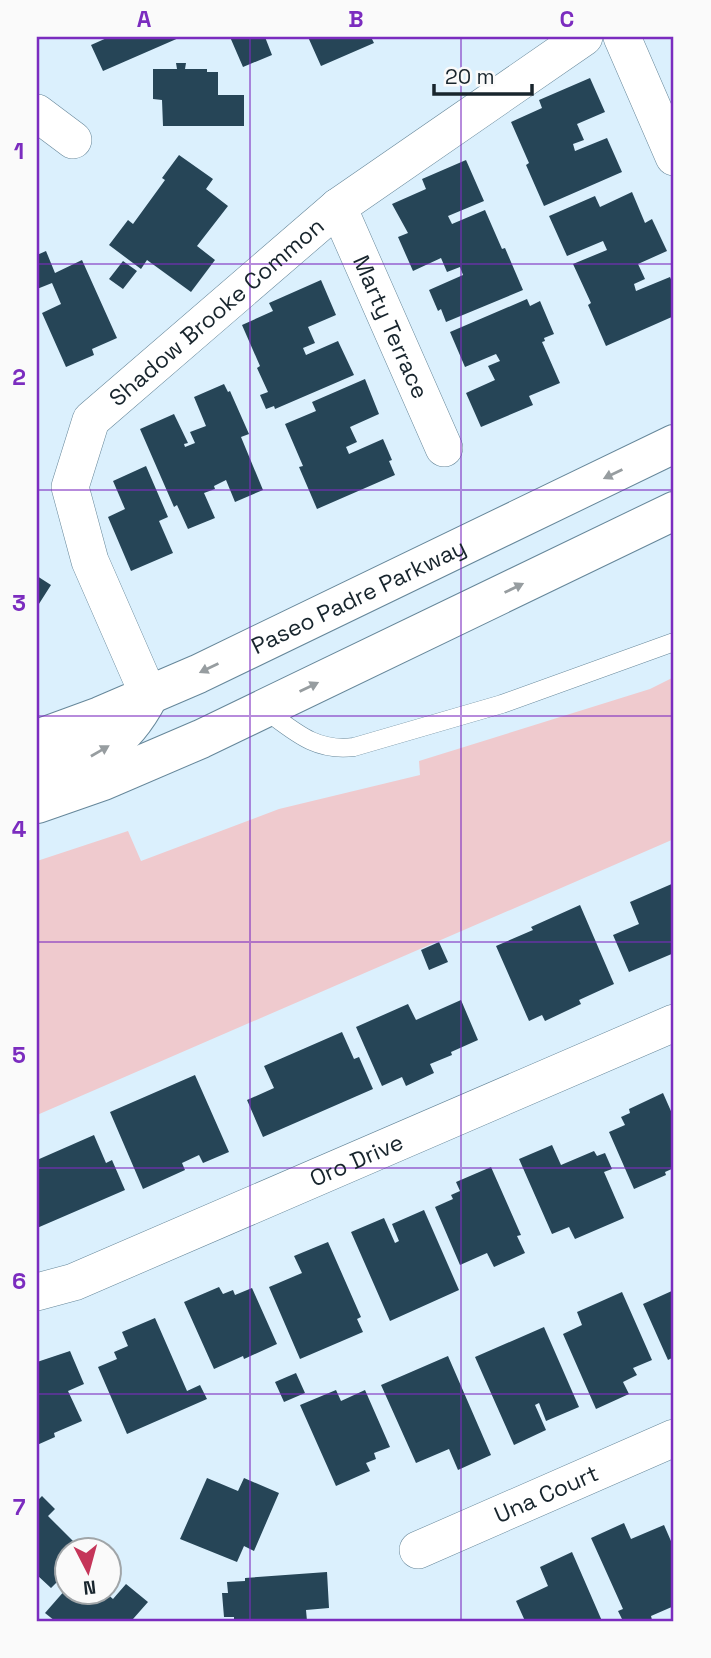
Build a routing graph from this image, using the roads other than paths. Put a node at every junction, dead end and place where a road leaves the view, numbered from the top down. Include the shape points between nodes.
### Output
1 (584, 37) edge
2 (622, 37) edge
3 (37, 113) edge
4 (73, 140) dead end
5 (674, 157) edge
6 (338, 207) junction
7 (674, 444) edge
8 (444, 448) dead end
9 (674, 511) edge
10 (674, 642) edge
11 (149, 695) junction
12 (264, 709) junction
13 (37, 739) edge
14 (37, 775) edge
15 (37, 804) edge
16 (674, 1023) edge
17 (37, 1292) edge
18 (674, 1438) edge
19 (418, 1550) dead end

1 - 6 street, Shadow Brooke Common
2 - 5 street
3 - 4 street
6 - 8 street, Marty Terrace
6 - 11 street, Shadow Brooke Common via 91,420 70,487 90,561
7 -> 11 main road, Paseo Padre Parkway
12 -> 9 main road
10 - 12 lane via 502,704 354,747 323,747
11 - 13 main road, Paseo Padre Parkway
14 -> 11 main road via 87,758 116,741
12 - 15 main road via 158,758
16 - 17 street, Oro Drive via 74,1282
18 - 19 street, Una Court

